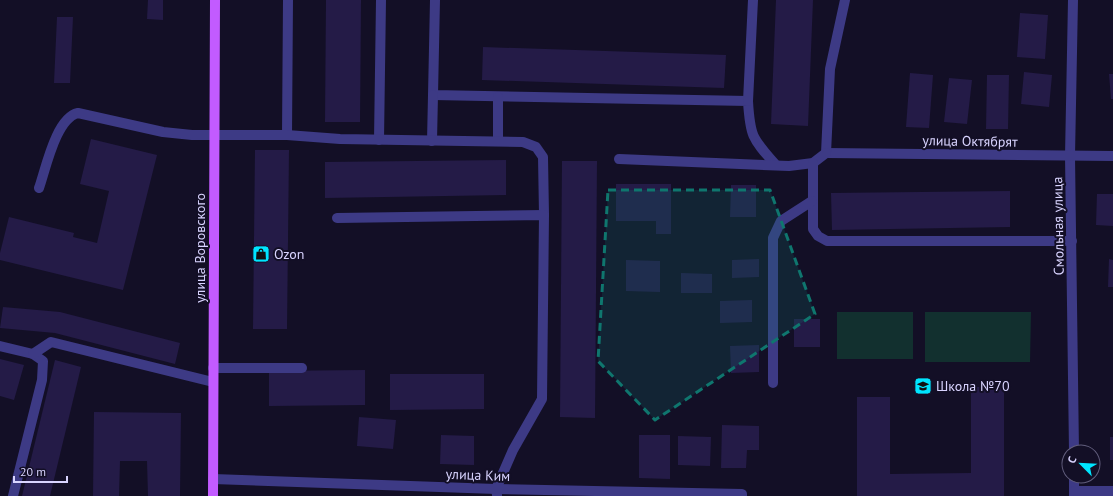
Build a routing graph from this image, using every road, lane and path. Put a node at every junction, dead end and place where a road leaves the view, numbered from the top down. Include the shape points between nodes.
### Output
1 (215, 0) edge
2 (288, 0) edge
3 (381, 0) edge
4 (435, 0) edge
5 (753, 0) edge
6 (845, 0) edge
7 (1073, 0) edge
8 (433, 95) junction
9 (498, 97) junction
10 (748, 101) junction
11 (287, 135) junction
12 (214, 136) junction
13 (379, 140) junction
14 (432, 141) junction
15 (498, 141) junction
16 (826, 153) junction
17 (1070, 156) junction
18 (1113, 156) edge
19 (619, 159) dead end
20 (812, 163) junction
21 (775, 164) junction
22 (39, 188) dead end
23 (812, 201) junction
24 (544, 215) junction
25 (337, 218) dead end
26 (1072, 240) junction
27 (0, 346) edge
28 (33, 354) junction
29 (213, 368) junction
30 (302, 368) dead end
31 (213, 382) junction
32 (772, 383) dead end
33 (1074, 444) edge
34 (213, 479) junction
35 (1113, 490) edge
36 (436, 492) edge
37 (496, 493) edge
38 (1074, 493) edge
39 (742, 495) edge
40 (13, 496) edge
41 (213, 496) edge

1 - 12 main road, улица Воровского
2 - 11 street
3 - 13 street
4 - 8 street
5 - 10 street
6 - 16 street via 830,69
7 - 17 street, Смольная улица
8 - 9 street
8 - 14 street
9 - 10 street
9 - 15 street
10 - 21 street via 749,128 756,142
11 - 12 street
11 - 13 street
12 - 22 street via 163,132 78,113 72,115 60,129
12 - 29 main road, улица Воровского
13 - 14 street
14 - 15 street
15 - 24 street via 523,142 536,147 543,157
16 - 17 street, улица Октябрят
16 - 20 street
17 - 18 street, улица Октябрят
17 - 26 street, Смольная улица
19 - 21 street
20 - 21 street via 789,166
20 - 23 street
23 - 26 street via 813,229 818,236 827,241
23 - 32 street via 781,221 773,238
24 - 25 street
24 - 37 street via 542,399 513,450
26 - 33 street, Смольная улица
27 - 28 street
28 - 31 street via 51,342
28 - 40 street via 43,361 42,380
29 - 30 street
29 - 31 main road, улица Воровского
31 - 34 main road, улица Воровского
34 - 36 street, улица Ким
34 - 41 main road, улица Воровского
35 - 38 street
36 - 37 street, улица Ким
37 - 39 street, улица Ким

